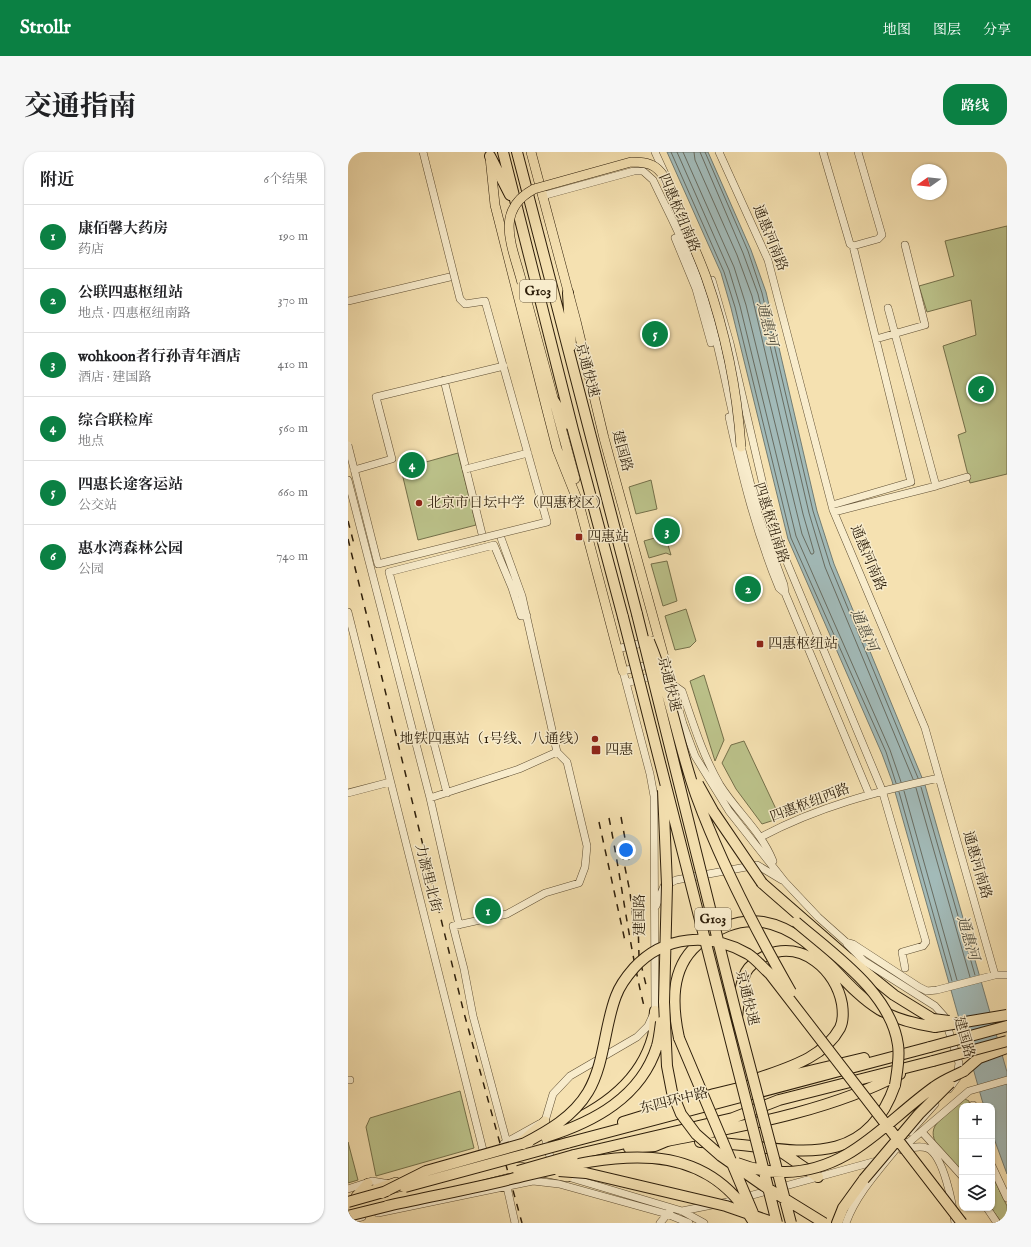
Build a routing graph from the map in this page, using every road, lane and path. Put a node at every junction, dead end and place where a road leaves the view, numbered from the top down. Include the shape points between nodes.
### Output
1 (423, 152) edge
2 (504, 152) edge
3 (517, 152) edge
4 (531, 152) edge
5 (655, 152) edge
6 (719, 152) edge
7 (823, 152) edge
8 (858, 152) edge
9 (489, 154) edge
10 (647, 174) junction
11 (542, 196) junction
12 (518, 210) junction
13 (905, 245) dead end
14 (853, 246) junction
15 (454, 276) junction
16 (568, 294) junction
17 (348, 301) edge
18 (888, 308) dead end
19 (895, 334) junction
20 (876, 339) junction
21 (504, 366) junction
22 (574, 374) junction
23 (444, 380) junction
24 (554, 401) junction
25 (572, 430) junction
26 (348, 445) edge
27 (741, 447) junction
28 (528, 453) junction
29 (466, 469) junction
30 (354, 470) junction
31 (967, 477) dead end
32 (348, 480) edge
33 (936, 486) junction
34 (579, 504) junction
35 (833, 508) junction
36 (483, 538) junction
37 (501, 538) dead end
38 (785, 593) junction
39 (348, 612) edge
40 (637, 614) junction
41 (527, 616) junction
42 (659, 639) junction
43 (617, 649) junction
44 (665, 660) junction
45 (623, 672) junction
46 (668, 672) junction
47 (626, 683) junction
48 (672, 684) junction
49 (557, 752) junction
50 (683, 754) junction
51 (662, 770) junction
52 (939, 778) junction
53 (390, 782) junction
54 (882, 790) junction
55 (348, 793) edge
56 (448, 793) junction
57 (869, 794) junction
58 (430, 798) junction
59 (761, 837) junction
60 (775, 867) junction
61 (785, 882) junction
62 (762, 883) junction
63 (654, 919) junction
64 (459, 925) junction
65 (840, 942) junction
66 (818, 958) junction
67 (829, 968) junction
68 (905, 968) dead end
69 (992, 975) junction
70 (1007, 975) edge
71 (664, 1002) junction
72 (655, 1011) junction
73 (1007, 1015) edge
74 (737, 1017) junction
75 (805, 1018) junction
76 (934, 1023) junction
77 (1007, 1026) edge
78 (1007, 1041) edge
79 (925, 1048) junction
80 (1007, 1048) edge
81 (914, 1067) junction
82 (964, 1071) junction
83 (1007, 1080) edge
84 (714, 1094) junction
85 (545, 1121) junction
86 (551, 1130) junction
87 (922, 1132) junction
88 (667, 1142) junction
89 (567, 1143) junction
90 (515, 1145) junction
91 (483, 1150) junction
92 (592, 1151) junction
93 (780, 1151) junction
94 (721, 1156) junction
95 (890, 1157) junction
96 (459, 1165) junction
97 (520, 1167) junction
98 (447, 1168) junction
99 (544, 1172) junction
100 (995, 1172) edge
101 (961, 1175) edge
102 (818, 1177) junction
103 (568, 1178) junction
104 (463, 1181) junction
105 (368, 1183) junction
106 (390, 1184) junction
107 (507, 1187) junction
108 (348, 1189) edge
109 (382, 1193) junction
110 (1007, 1198) edge
111 (351, 1199) edge
112 (387, 1206) junction
113 (673, 1208) junction
114 (348, 1210) edge
115 (682, 1211) junction
116 (989, 1211) edge
117 (667, 1214) junction
118 (348, 1216) edge
119 (348, 1221) edge
120 (515, 1223) edge
121 (660, 1223) edge
122 (689, 1223) edge
123 (704, 1223) edge
124 (755, 1223) edge
125 (776, 1223) edge
126 (791, 1223) edge
127 (824, 1223) edge
128 (836, 1223) edge
129 (846, 1223) edge
130 (955, 1223) edge
131 (962, 1223) edge
132 (997, 1223) edge

1 - 15 street, bridge
2 - 12 highway, 京通快速 / G103
3 - 22 highway, 京通快速 / G103
4 - 11 main road, 建国路
5 - 54 street via 704,259 718,296 767,502 781,548
6 - 35 street, 通惠河南路 via 768,260
7 - 14 street via 850,244
8 - 14 street via 882,235 878,239
9 - 12 highway
9 - 34 main road via 495,205 548,414
10 - 11 street via 640,170 634,171
10 - 27 street, 四惠枢纽南路 via 653,180 700,284
10 - 38 street, 四惠枢纽南路 via 696,289 749,504 770,566 779,588
11 - 16 main road, 建国路
12 - 25 highway, 京通快速 / G103
13 - 19 street via 925,326
14 - 20 street
15 - 17 street
15 - 21 street, bridge via 460,299 465,304 485,301
16 - 22 highway
16 - 42 main road, 建国路
18 - 19 street
19 - 20 street
19 - 33 street
20 - 35 street via 911,482
21 - 23 street, bridge
21 - 28 street, bridge
22 - 40 highway, 京通快速 / G103
23 - 29 street
23 - 30 street, bridge via 376,397 392,459
24 - 25 highway
24 - 27 main road, bridge via 522,283 509,230 509,218 522,195 534,189 631,162 643,162 662,174 714,303 735,391
24 - 34 main road via 578,490
25 - 51 highway, 京通快速 / G103, bridge
26 - 30 street, bridge
27 - 38 street, 四惠枢纽南路 via 759,517
28 - 29 street, bridge
28 - 36 street, bridge via 547,522
29 - 36 street
30 - 36 street, bridge via 378,564
31 - 33 street
32 - 58 street
33 - 35 street
34 - 43 main road
35 - 52 street, 通惠河南路 via 924,728
37 - 41 street
38 - 57 street, 四惠枢纽南路
39 - 53 street, 力源里北街
40 - 50 highway, bridge via 661,670
40 - 74 highway, 京通快速 / G103, bridge
41 - 49 street
41 - 56 street via 521,616 494,545 389,572
42 - 43 street
42 - 44 main road, 建国路
43 - 45 main road
44 - 45 street
44 - 46 street, 建国路
45 - 47 street
46 - 47 street
46 - 48 street, 建国路
47 - 63 street, 建国路 via 654,796
48 - 59 street via 682,691 706,759 720,784 733,805
48 - 60 street, 建国路 via 683,724 704,772 729,811
49 - 56 street via 519,769
49 - 64 street via 567,762 587,846 580,883 545,893 507,914
50 - 62 highway, bridge via 713,811
50 - 75 highway, bridge via 696,796 735,888
51 - 71 highway, bridge via 667,885
51 - 125 highway, 京通快速 / G103, bridge
52 - 54 street, 四惠枢纽西路
52 - 69 street, 通惠河南路
53 - 55 street
53 - 91 street, 力源里北街
54 - 57 street, 四惠枢纽西路
54 - 68 street via 926,942 923,946 902,952
56 - 58 street
57 - 59 street, 四惠枢纽西路 via 790,823
58 - 64 street
59 - 60 street
60 - 61 street, 建国路
61 - 63 street via 757,865 676,880 664,886 656,904
61 - 65 street, 建国路
62 - 65 highway
62 - 93 highway, bridge via 796,922 866,985 883,1004 893,1024 898,1045 895,1085 886,1107 862,1134 834,1148 799,1152
63 - 72 street, 建国路
64 - 90 street via 453,926 473,1016
65 - 69 street via 853,944 927,990
65 - 76 highway via 848,958
65 - 95 street, 建国路 via 864,961 935,1006 944,1016 959,1063 952,1086
66 - 67 highway
66 - 74 highway via 783,951 753,963 746,971 742,982
66 - 124 highway, bridge via 801,938 783,928 744,921 722,927 707,936 694,948 677,976 674,998 679,1038
67 - 76 highway via 880,1009 903,1021
67 - 84 highway via 840,995 843,1012 840,1028 825,1046 807,1060
69 - 70 street
71 - 90 highway, bridge via 657,1046 649,1066 615,1106 573,1128
71 - 94 highway, bridge via 667,1066 672,1092 681,1114 696,1134
72 - 85 street, 建国路 via 648,1026 637,1037 570,1076 553,1094
72 - 86 highway via 653,1034 647,1054 634,1075 605,1103
73 - 76 highway, bridge via 963,1023
74 - 126 highway, 京通快速 / G103, bridge
75 - 86 highway, bridge via 770,974 749,955 735,948 708,939 691,939 662,947 648,954 620,986 596,1075 576,1107
75 - 131 highway, bridge
77 - 79 highway, 东四环中路, bridge
78 - 81 highway, bridge
79 - 84 highway via 885,1054
79 - 89 highway, 东四环中路
80 - 82 highway via 979,1058
81 - 88 highway via 888,1081 785,1116
81 - 92 highway via 779,1100 732,1118
82 - 94 highway, bridge via 935,1086 857,1149 823,1166 799,1172 773,1172 748,1167
82 - 128 highway, bridge via 938,1093 864,1179 843,1208
83 - 87 street via 969,1091
84 - 89 highway via 579,1135
85 - 90 main road
85 - 103 street via 545,1136 550,1154
86 - 90 highway, bridge
87 - 95 street
87 - 101 street
88 - 92 highway via 655,1146
88 - 93 highway via 713,1142
89 - 109 highway, 东四环中路, bridge
90 - 91 street
90 - 96 main road
90 - 97 main road via 522,1160
90 - 109 highway, bridge via 426,1171
91 - 98 street via 467,1155
92 - 112 highway, bridge
93 - 102 highway
94 - 127 highway, bridge
95 - 102 street
95 - 129 street, 建国路 via 868,1185
95 - 130 street via 915,1146 927,1148 936,1156 945,1179
96 - 98 main road
96 - 104 main road
97 - 103 main road
97 - 104 main road
98 - 106 main road
99 - 112 highway, bridge
99 - 124 highway, bridge via 584,1162 620,1157 646,1156 674,1161 698,1170 722,1184
99 - 125 highway, bridge via 586,1173 726,1206
100 - 110 street
102 - 115 street via 727,1202
103 - 113 street
104 - 114 main road
105 - 106 street via 372,1181
105 - 108 street
105 - 111 main road
106 - 111 main road
107 - 117 street via 533,1181 559,1184
107 - 119 street
107 - 120 street
109 - 111 highway, 东四环中路, bridge
112 - 118 highway, bridge
113 - 115 street
113 - 117 street
115 - 123 street
116 - 132 street
117 - 121 street
117 - 122 street

